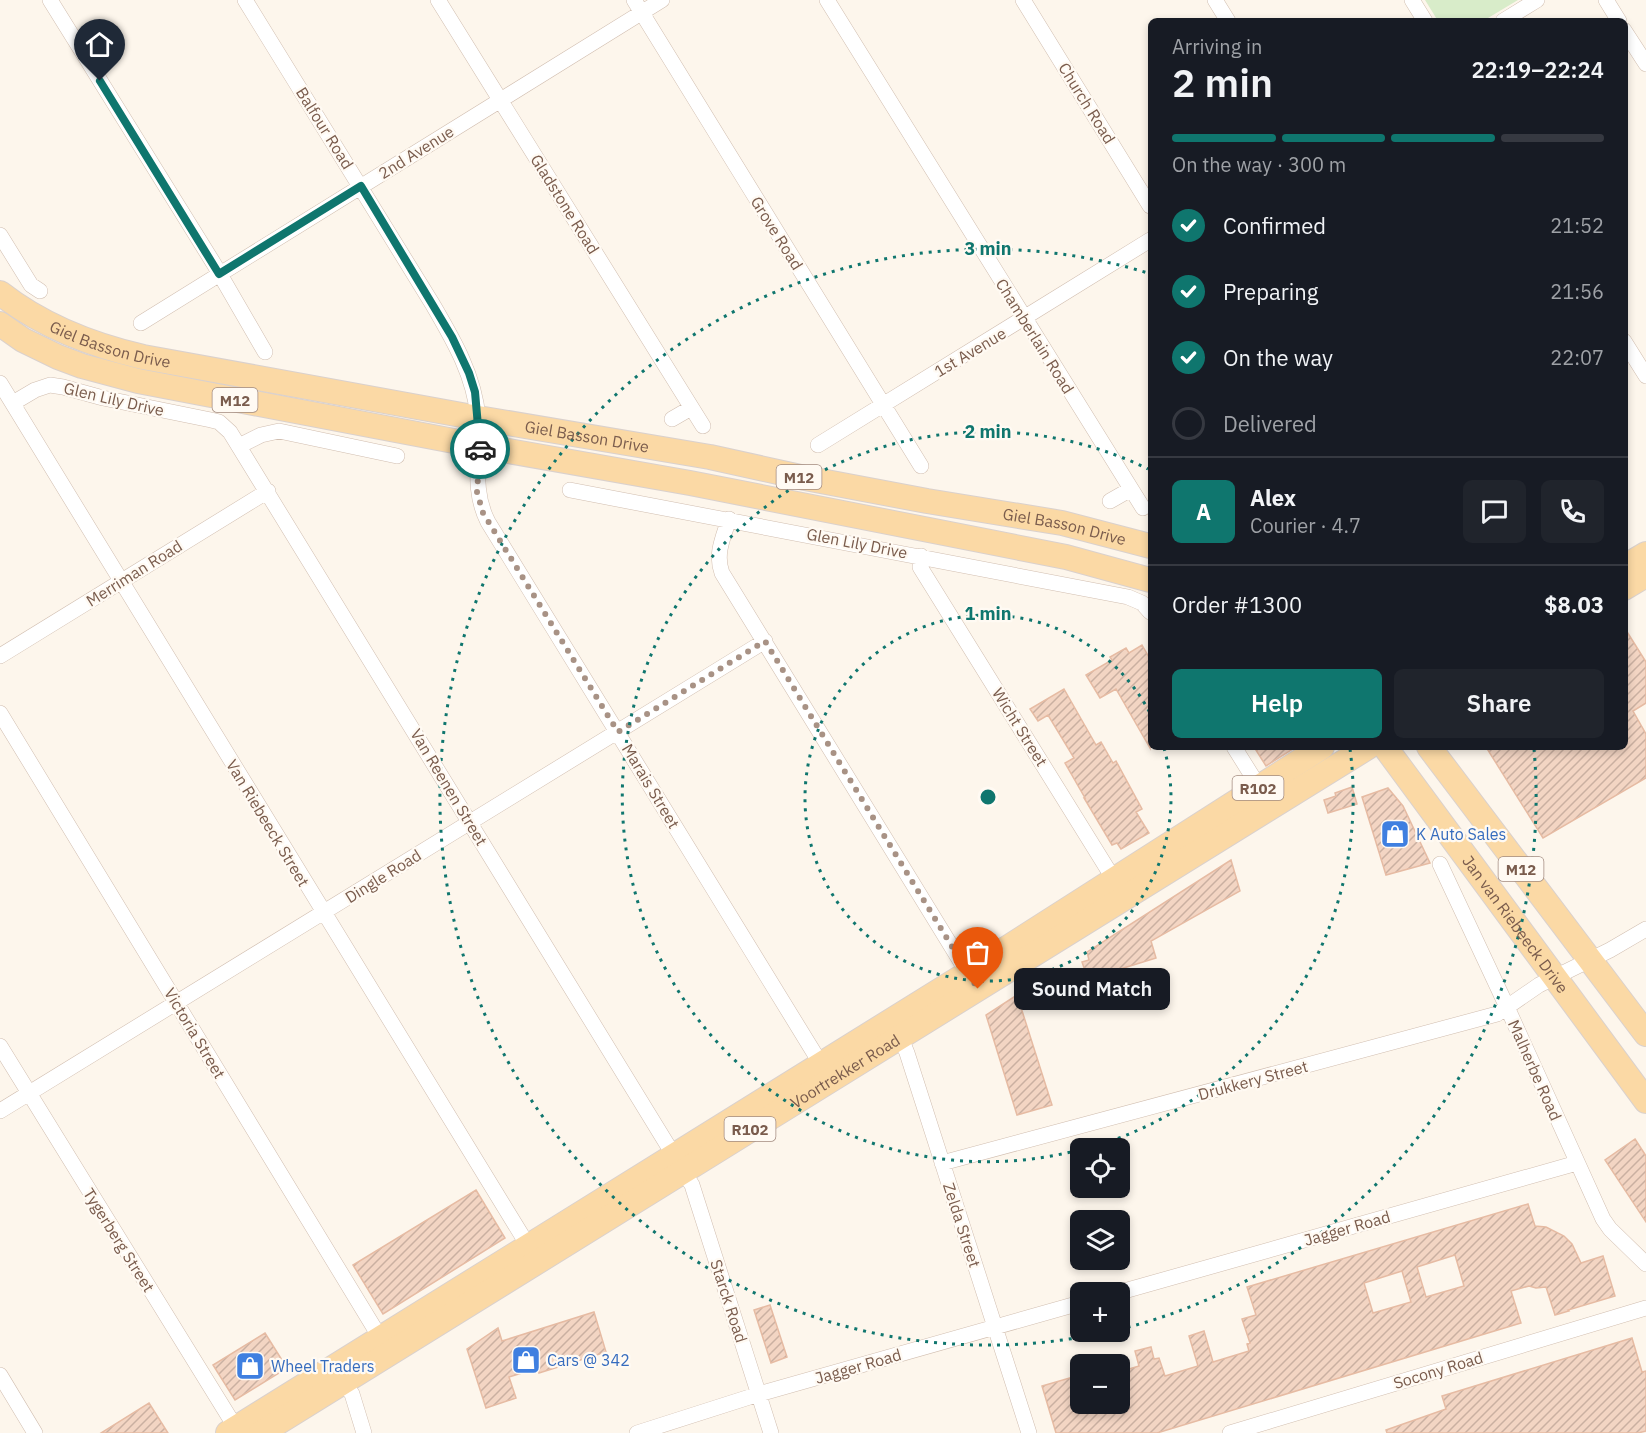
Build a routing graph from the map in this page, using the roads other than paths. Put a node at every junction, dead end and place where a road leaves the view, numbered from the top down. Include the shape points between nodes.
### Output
1 (50, 0) edge
2 (245, 0) edge
3 (438, 0) edge
4 (662, 0) edge
5 (827, 0) edge
6 (1023, 0) edge
7 (1215, 0) edge
8 (1412, 0) edge
9 (1537, 0) edge
10 (1606, 0) edge
11 (637, 6) edge
12 (1226, 18) edge
13 (1423, 18) edge
14 (1508, 18) edge
15 (1617, 18) edge
16 (1628, 36) edge
17 (1646, 64) edge
18 (500, 99) junction
19 (361, 186) junction
20 (1148, 203) edge
21 (0, 235) edge
22 (1148, 241) edge
23 (219, 274) junction
24 (40, 291) dead end
25 (0, 293) edge
26 (1024, 319) junction
27 (141, 323) dead end
28 (0, 324) edge
29 (1628, 347) edge
30 (265, 351) dead end
31 (1646, 376) edge
32 (0, 383) edge
33 (13, 403) junction
34 (884, 405) junction
35 (692, 408) junction
36 (478, 418) junction
37 (672, 419) dead end
38 (219, 422) joint
39 (703, 426) dead end
40 (818, 444) dead end
41 (239, 446) junction
42 (480, 446) junction
43 (398, 456) dead end
44 (921, 466) dead end
45 (1131, 489) junction
46 (268, 490) junction
47 (570, 490) dead end
48 (1110, 501) dead end
49 (1143, 508) dead end
50 (729, 519) junction
51 (1148, 545) edge
52 (1646, 554) edge
53 (921, 556) junction
54 (1628, 565) edge
55 (1646, 575) edge
56 (1148, 579) edge
57 (121, 581) junction
58 (1628, 586) edge
59 (1146, 608) edge
60 (765, 641) junction
61 (0, 656) edge
62 (0, 713) edge
63 (618, 732) junction
64 (1236, 750) edge
65 (1317, 750) edge
66 (1363, 750) edge
67 (1387, 750) edge
68 (1431, 750) edge
69 (1443, 750) edge
70 (1452, 779) junction
71 (1259, 787) junction
72 (470, 822) junction
73 (1440, 864) dead end
74 (1119, 889) junction
75 (323, 913) junction
76 (1646, 929) edge
77 (1590, 960) junction
78 (1554, 977) junction
79 (973, 981) junction
80 (176, 1002) junction
81 (1507, 1007) junction
82 (897, 1028) junction
83 (1646, 1034) edge
84 (0, 1046) edge
85 (826, 1072) junction
86 (29, 1093) junction
87 (1646, 1101) edge
88 (0, 1111) edge
89 (679, 1163) junction
90 (942, 1163) junction
91 (1577, 1163) junction
92 (533, 1254) junction
93 (1646, 1264) edge
94 (1130, 1289) edge
95 (1070, 1306) edge
96 (1646, 1308) edge
97 (995, 1327) junction
98 (385, 1346) junction
99 (0, 1375) edge
100 (338, 1375) junction
101 (759, 1394) junction
102 (234, 1431) edge
103 (35, 1433) edge
104 (261, 1433) edge
105 (364, 1433) edge
106 (637, 1433) edge
107 (771, 1433) edge
108 (1029, 1433) edge
109 (1230, 1433) edge

1 - 23 street
2 - 19 street, Balfour Road
3 - 18 street, Gladstone Road
4 - 11 street, 2nd Avenue
5 - 26 street, Chamberlain Road
6 - 20 street, Church Road
7 - 12 street
8 - 13 street
9 - 14 street
10 - 15 street
11 - 18 street, 2nd Avenue
11 - 34 street, Grove Road
16 - 17 street
18 - 19 street, 2nd Avenue
18 - 35 street, Gladstone Road
19 - 23 street, 2nd Avenue
19 - 36 street, Balfour Road via 452,337 469,373
21 - 24 street via 31,285
22 - 26 street, 1st Avenue
23 - 27 street, 2nd Avenue
23 - 30 street
25 - 36 main road, Giel Basson Drive / M12 via 64,332 108,348
26 - 34 street, 1st Avenue
26 - 45 street, Chamberlain Road
28 - 42 main road, Giel Basson Drive / M12 via 58,357 112,375
29 - 31 street
32 - 33 street, Van Riebeeck Street
33 - 38 street, Glen Lily Drive via 43,387 57,386
33 - 57 street, Van Riebeeck Street
34 - 40 street, 1st Avenue
34 - 44 street, Grove Road
35 - 37 street
35 - 39 street, Gladstone Road
36 - 42 street, Marais Street
36 - 51 main road, Giel Basson Drive / M12 via 1062,523
38 - 41 street, Van Reenen Street
41 - 43 street via 279,431
41 - 46 street, Van Reenen Street
42 - 56 main road, Giel Basson Drive / M12 via 1066,557
42 - 63 street, Marais Street via 477,492 483,513
45 - 48 street
45 - 49 street, Chamberlain Road
46 - 57 street, Merriman Road
46 - 72 street, Van Reenen Street
47 - 50 street, Glen Lily Drive
50 - 53 street, Glen Lily Drive
50 - 60 street via 718,562
52 - 54 main road
53 - 59 street, Glen Lily Drive via 1128,597
53 - 74 street, Wicht Street via 920,567
55 - 58 main road
57 - 61 street, Merriman Road
57 - 75 street, Van Riebeeck Street
60 - 63 street, Dingle Road
60 - 79 street
62 - 80 street, Victoria Street
63 - 72 street, Dingle Road
63 - 85 street, Marais Street
64 - 71 street
65 - 71 main road, Voortrekker Road / R102
66 - 74 main road, Voortrekker Road / R102
67 - 78 main road, Jan van Riebeeck Drive / M12
68 - 70 main road, M12
69 - 70 main road
70 - 77 main road, M12
71 - 74 main road, Voortrekker Road / R102
72 - 75 street, Dingle Road
72 - 89 street, Van Reenen Street
73 - 81 street, Malherbe Road
74 - 79 main road, Voortrekker Road / R102
75 - 80 street, Dingle Road
75 - 92 street, Van Riebeeck Street
76 - 77 street, Drukkery Street
77 - 78 street, Drukkery Street
77 - 83 main road, M12
78 - 81 street, Drukkery Street
78 - 87 main road, Jan van Riebeeck Drive / M12
79 - 82 main road, Voortrekker Road / R102
80 - 86 street, Dingle Road
80 - 98 street, Victoria Street
81 - 90 street, Drukkery Street via 1497,1014
81 - 91 street, Malherbe Road
82 - 85 main road, Voortrekker Road / R102
82 - 90 street, Zelda Street
84 - 86 street, Tygerberg Street
85 - 89 main road, Voortrekker Road / R102
86 - 88 street, Dingle Road
86 - 102 street, Tygerberg Street
89 - 92 main road, Voortrekker Road / R102
89 - 101 street, Starck Road via 692,1185
90 - 97 street, Zelda Street
91 - 93 street, Malherbe Road via 1603,1219
91 - 94 street, Jagger Road
92 - 98 main road, Voortrekker Road / R102
95 - 97 street, Jagger Road
96 - 109 street, Socony Road
97 - 101 street, Jagger Road
97 - 108 street, Zelda Street
98 - 100 main road, Voortrekker Road / R102
99 - 103 street
100 - 102 main road, Voortrekker Road / R102
100 - 104 main road, Voortrekker Road / R102
100 - 105 street via 352,1394
101 - 106 street, Jagger Road
101 - 107 street, Starck Road

